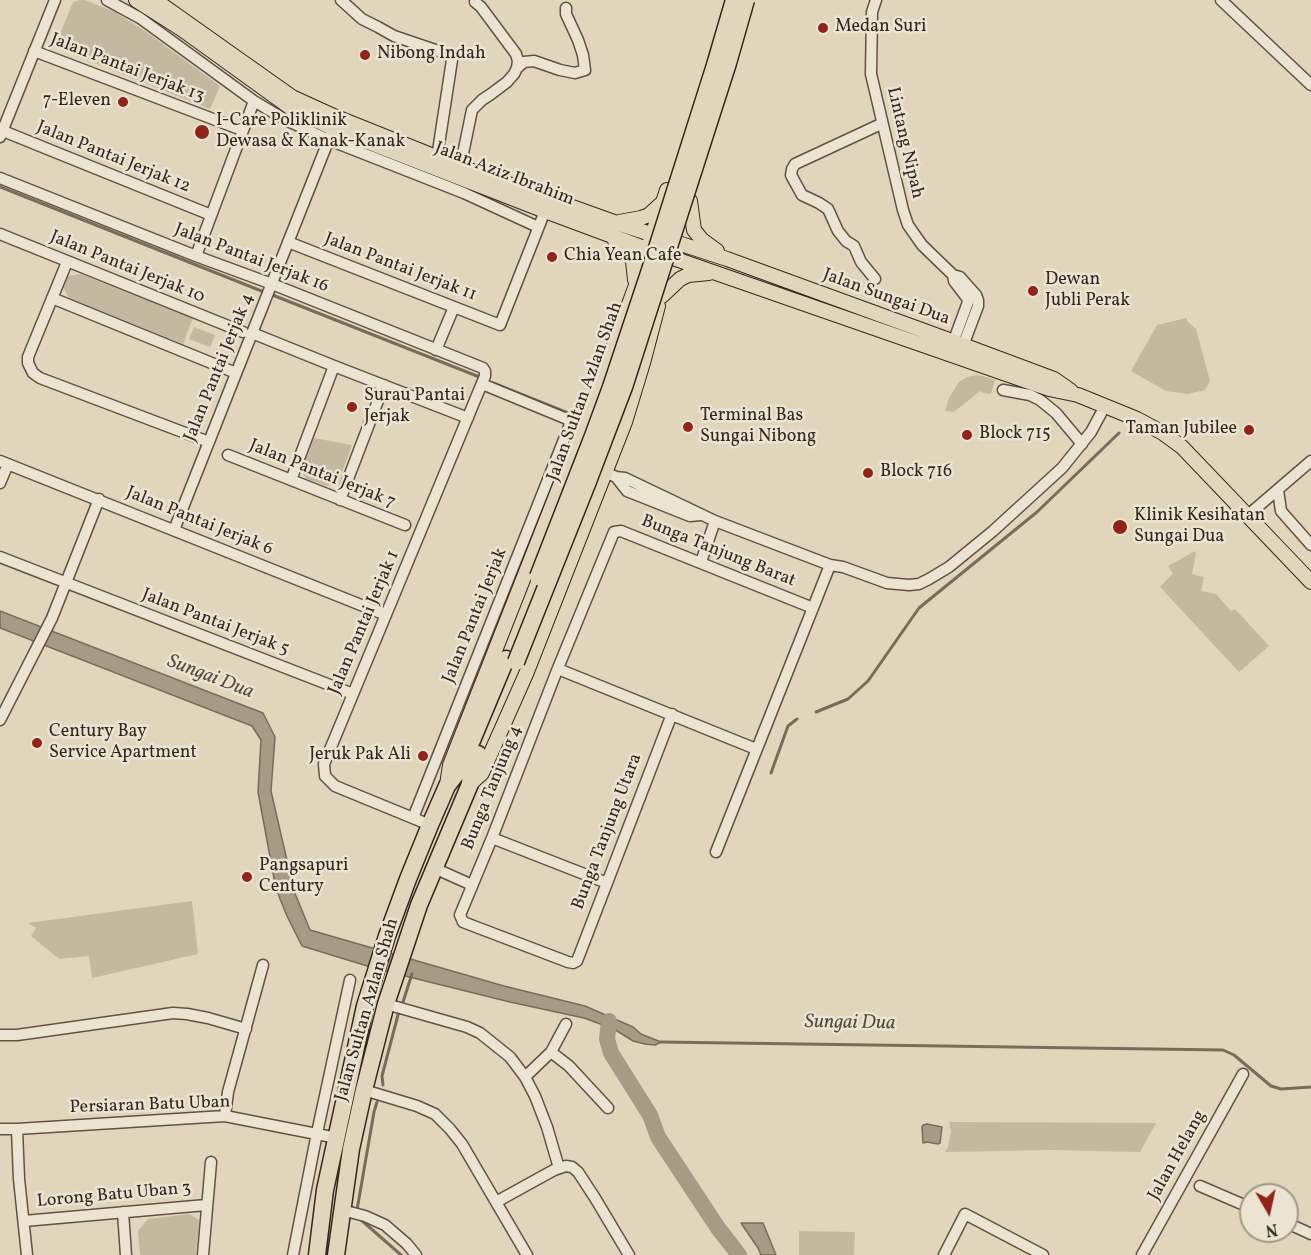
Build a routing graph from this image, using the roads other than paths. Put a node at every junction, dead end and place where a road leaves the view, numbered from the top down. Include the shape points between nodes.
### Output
1 (55, 0) edge
2 (107, 0) edge
3 (136, 0) edge
4 (155, 0) edge
5 (341, 0) edge
6 (728, 0) edge
7 (734, 0) edge
8 (746, 0) edge
9 (751, 0) edge
10 (876, 0) edge
11 (1221, 0) edge
12 (475, 2) dead end
13 (566, 8) dead end
14 (34, 51) junction
15 (518, 68) junction
16 (1311, 86) edge
17 (254, 101) junction
18 (881, 124) junction
19 (332, 128) junction
20 (242, 130) junction
21 (1, 134) edge
22 (437, 163) junction
23 (460, 172) junction
24 (0, 178) edge
25 (690, 201) junction
26 (663, 202) junction
27 (545, 211) junction
28 (211, 215) junction
29 (617, 223) junction
30 (538, 227) junction
31 (0, 234) edge
32 (607, 234) junction
33 (652, 234) junction
34 (288, 242) junction
35 (677, 242) junction
36 (647, 249) junction
37 (196, 256) junction
38 (673, 258) junction
39 (727, 259) junction
40 (67, 262) junction
41 (714, 272) junction
42 (875, 279) dead end
43 (270, 288) junction
44 (635, 288) junction
45 (662, 296) junction
46 (52, 298) junction
47 (454, 307) junction
48 (247, 332) junction
49 (956, 349) junction
50 (436, 350) junction
51 (334, 366) junction
52 (604, 368) junction
53 (236, 373) junction
54 (484, 380) junction
55 (638, 383) junction
56 (384, 385) junction
57 (1003, 390) dead end
58 (1105, 406) junction
59 (468, 418) junction
60 (209, 442) junction
61 (1082, 444) junction
62 (228, 456) dead end
63 (1311, 461) edge
64 (4, 462) edge
65 (610, 475) junction
66 (291, 480) junction
67 (0, 483) edge
68 (1278, 490) junction
69 (99, 500) junction
70 (340, 500) junction
71 (1247, 516) junction
72 (715, 521) junction
73 (405, 525) dead end
74 (174, 530) junction
75 (1311, 545) edge
76 (0, 557) edge
77 (701, 562) junction
78 (831, 565) junction
79 (1311, 582) edge
80 (66, 583) junction
81 (813, 608) junction
82 (386, 615) junction
83 (511, 660) junction
84 (558, 669) junction
85 (353, 694) junction
86 (672, 714) junction
87 (0, 720) edge
88 (756, 749) junction
89 (470, 784) junction
90 (447, 786) junction
91 (413, 818) junction
92 (430, 825) junction
93 (492, 838) junction
94 (716, 852) dead end
95 (434, 868) junction
96 (607, 883) junction
97 (472, 885) junction
98 (460, 919) joint
99 (263, 965) dead end
100 (350, 980) dead end
101 (397, 1006) junction
102 (566, 1024) dead end
103 (246, 1029) junction
104 (0, 1035) edge
105 (551, 1052) junction
106 (1243, 1074) dead end
107 (525, 1077) junction
108 (364, 1090) junction
109 (608, 1108) dead end
110 (225, 1116) junction
111 (0, 1129) edge
112 (17, 1130) junction
113 (317, 1133) junction
114 (337, 1138) junction
115 (211, 1162) dead end
116 (559, 1168) junction
117 (1200, 1186) dead end
118 (496, 1202) junction
119 (1239, 1203) edge
120 (206, 1204) junction
121 (123, 1212) junction
122 (354, 1213) junction
123 (24, 1221) junction
124 (1035, 1253) edge
125 (27, 1255) edge
126 (126, 1255) edge
127 (203, 1255) edge
128 (293, 1255) edge
129 (317, 1255) edge
130 (336, 1255) edge
131 (416, 1255) edge
132 (528, 1255) edge
133 (629, 1255) edge
134 (944, 1255) edge
135 (1142, 1255) edge

1 - 14 street
2 - 17 street via 140,18
3 - 19 main road, Jalan Aziz Ibrahim via 291,108
4 - 19 main road, Jalan Aziz Ibrahim
5 - 22 street via 362,19 394,36 451,57
6 - 26 main road, Jalan Sultan Azlan Shah
7 - 83 highway, Jalan Sultan Azlan Shah, bridge via 611,387
8 - 83 highway, Jalan Sultan Azlan Shah, bridge via 624,387
9 - 25 main road, Jalan Sultan Azlan Shah
10 - 18 street, Lintang Nipah via 872,12 871,74
11 - 16 street
12 - 15 street via 516,54
13 - 15 street via 585,70 575,73 534,61 524,62
14 - 20 street, Jalan Pantai Jerjak 13
14 - 21 street
15 - 23 street via 472,110
17 - 19 street via 284,118
17 - 20 street
18 - 42 street via 795,164 791,175 802,195 828,209 838,231 854,246
18 - 49 street, Lintang Nipah via 908,225 953,275 967,298
19 - 22 main road, Jalan Aziz Ibrahim
19 - 30 street
19 - 34 street, Jalan Pantai Jerjak 4
20 - 28 street
21 - 28 street, Jalan Pantai Jerjak 12
22 - 23 main road, Jalan Aziz Ibrahim
23 - 27 main road, Jalan Aziz Ibrahim
23 - 29 main road, Jalan Aziz Ibrahim
24 - 37 street, Jalan Pantai Jerjak 16
25 - 35 main road, Jalan Sultan Azlan Shah
25 - 39 main road via 697,235
26 - 29 main road via 649,215
26 - 33 main road, Jalan Sultan Azlan Shah
27 - 30 street
27 - 32 main road, Jalan Aziz Ibrahim
28 - 37 street
29 - 33 main road, Jalan Aziz Ibrahim
30 - 47 street, Jalan Pantai Jerjak 11 via 500,325
31 - 40 street, Jalan Pantai Jerjak 10
32 - 36 main road, Jalan Aziz Ibrahim
32 - 44 main road via 633,261
33 - 35 main road, Jalan Aziz Ibrahim
33 - 36 main road, Jalan Sultan Azlan Shah
34 - 43 street, Jalan Pantai Jerjak 4
34 - 47 street, Jalan Pantai Jerjak 11
35 - 38 main road, Jalan Sultan Azlan Shah
35 - 39 main road, Jalan Sungai Dua
36 - 38 main road, Jalan Aziz Ibrahim
36 - 44 main road, Jalan Sultan Azlan Shah
37 - 43 street, Jalan Pantai Jerjak 16
38 - 41 main road, Jalan Sungai Dua
38 - 45 main road, Jalan Sultan Azlan Shah
39 - 49 main road, Jalan Sungai Dua
40 - 46 street
40 - 48 street, Jalan Pantai Jerjak 10
41 - 45 main road via 680,279
41 - 49 main road, Jalan Sungai Dua
43 - 48 street, Jalan Pantai Jerjak 4
43 - 50 street, Jalan Pantai Jerjak 16
44 - 52 main road, Jalan Sultan Azlan Shah
45 - 55 main road, Jalan Sultan Azlan Shah
46 - 53 street
46 - 60 street via 28,357 33,373
47 - 50 street
48 - 51 street, Jalan Pantai Jerjak 10
48 - 53 street, Jalan Pantai Jerjak 4
49 - 58 main road, Jalan Sungai Dua via 1049,389
50 - 54 street, Jalan Pantai Jerjak 16 via 483,368
51 - 56 street, Jalan Pantai Jerjak 10
51 - 66 street
52 - 55 main road via 623,362 633,369
52 - 90 main road, Jalan Sultan Azlan Shah via 450,765
53 - 60 street, Jalan Pantai Jerjak 4
54 - 59 street, Jalan Pantai Jerjak 1
54 - 91 street, Jalan Pantai Jerjak via 570,422
55 - 65 main road, Jalan Sultan Azlan Shah
56 - 59 street, Jalan Pantai Jerjak 10
56 - 70 street
57 - 61 street via 1040,400
58 - 61 street
58 - 71 main road, Jalan Sungai Dua via 1137,419 1182,447
59 - 82 street, Jalan Pantai Jerjak 1
60 - 74 street, Jalan Pantai Jerjak 4
61 - 78 street via 1062,468 993,531 949,567 919,584 887,583
62 - 66 street, Jalan Pantai Jerjak 7
63 - 68 street
64 - 67 street
64 - 69 street, Jalan Pantai Jerjak 6
65 - 72 street via 625,478
65 - 89 main road, Jalan Sultan Azlan Shah via 482,773
66 - 70 street, Jalan Pantai Jerjak 7
68 - 71 street
68 - 75 street via 1281,511
69 - 74 street, Jalan Pantai Jerjak 6
69 - 80 street
70 - 73 street, Jalan Pantai Jerjak 7
71 - 79 main road, Jalan Sungai Dua
72 - 77 street
72 - 78 street
74 - 82 street, Jalan Pantai Jerjak 6
76 - 80 street, Jalan Pantai Jerjak 5
77 - 81 street, Bunga Tanjung Barat
77 - 84 street, Bunga Tanjung Barat via 621,531 614,532
78 - 81 street
80 - 85 street, Jalan Pantai Jerjak 5
80 - 87 street
81 - 88 street
82 - 85 street, Jalan Pantai Jerjak 1
83 - 89 highway, Jalan Sultan Azlan Shah via 471,770
83 - 90 highway, Jalan Sultan Azlan Shah via 460,769
84 - 86 street
84 - 93 street, Bunga Tanjung 4
85 - 91 street, Jalan Pantai Jerjak 1 via 324,764 325,776 335,786
86 - 88 street
86 - 96 street, Bunga Tanjung Utara
88 - 94 street
89 - 95 highway, Jalan Sultan Azlan Shah
90 - 92 highway, Jalan Sultan Azlan Shah
91 - 92 street, Jalan Pantai Jerjak 1
92 - 114 highway, Jalan Sultan Azlan Shah via 365,1006
93 - 96 street
93 - 97 street, Bunga Tanjung 4
95 - 97 street
95 - 101 highway, Jalan Sultan Azlan Shah via 394,980
96 - 98 street, Bunga Tanjung Utara via 575,962
97 - 98 street, Bunga Tanjung 4
99 - 103 street
100 - 113 street
101 - 107 street via 480,1032 510,1057
101 - 108 highway, Jalan Sultan Azlan Shah
102 - 105 street
103 - 104 street via 173,1013
103 - 110 street
105 - 107 street
105 - 109 street
106 - 135 street, Jalan Helang
107 - 116 street via 547,1127
108 - 118 street via 435,1114 462,1144
108 - 122 highway, Jalan Sultan Azlan Shah via 351,1149
110 - 112 street, Persiaran Batu Uban
110 - 113 street, Persiaran Batu Uban
111 - 112 street, Persiaran Batu Uban
112 - 123 street
113 - 114 street, Persiaran Batu Uban
113 - 128 street
114 - 129 highway, Jalan Sultan Azlan Shah
115 - 120 street
116 - 118 street
116 - 133 street via 572,1167 578,1172
117 - 119 street
118 - 132 street
120 - 121 street, Lorong Batu Uban 3
120 - 127 street
121 - 123 street, Lorong Batu Uban 3
121 - 126 street
122 - 130 highway, Jalan Sultan Azlan Shah
122 - 131 street via 385,1225
123 - 125 street
124 - 134 street via 965,1214

